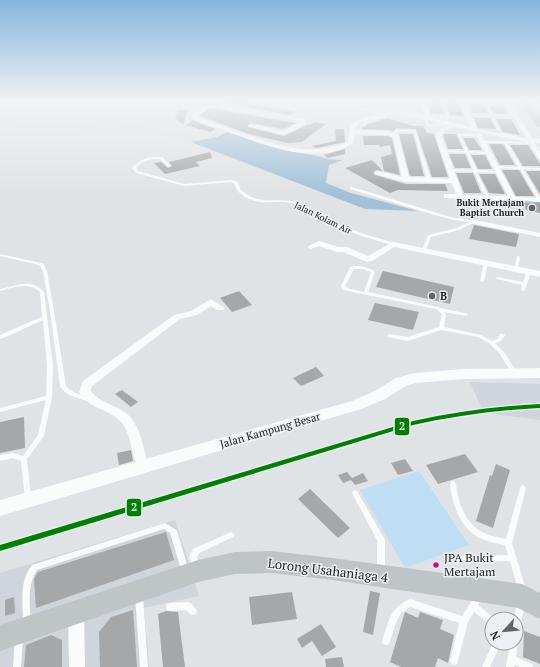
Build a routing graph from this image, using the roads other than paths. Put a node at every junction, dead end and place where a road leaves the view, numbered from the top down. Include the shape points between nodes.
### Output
1 (236, 133) edge
2 (353, 133) edge
3 (387, 133) edge
4 (415, 133) edge
5 (440, 133) edge
6 (492, 133) edge
7 (525, 133) edge
8 (394, 134) joint
9 (481, 139) junction
10 (540, 141) edge
11 (505, 142) junction
12 (530, 142) junction
13 (444, 151) junction
14 (466, 152) junction
15 (487, 153) junction
16 (540, 157) edge
17 (169, 166) dead end
18 (520, 168) junction
19 (540, 169) edge
20 (451, 170) junction
21 (497, 170) junction
22 (475, 171) junction
23 (376, 173) dead end
24 (406, 180) junction
25 (429, 180) junction
26 (455, 181) junction
27 (351, 188) dead end
28 (447, 196) dead end
29 (460, 196) junction
30 (487, 197) junction
31 (540, 200) edge
32 (513, 201) junction
33 (493, 204) dead end
34 (473, 221) junction
35 (540, 235) edge
36 (392, 244) junction
37 (311, 247) dead end
38 (424, 250) junction
39 (0, 255) edge
40 (518, 257) dead end
41 (486, 263) junction
42 (516, 269) junction
43 (529, 272) junction
44 (540, 274) edge
45 (497, 278) dead end
46 (482, 281) dead end
47 (525, 284) junction
48 (0, 290) edge
49 (523, 290) dead end
50 (366, 293) junction
51 (220, 308) dead end
52 (438, 308) junction
53 (466, 315) dead end
54 (45, 318) junction
55 (441, 328) junction
56 (502, 335) dead end
57 (390, 336) dead end
58 (0, 337) edge
59 (492, 343) junction
60 (540, 372) edge
61 (514, 373) junction
62 (49, 397) junction
63 (89, 399) junction
64 (0, 410) edge
65 (0, 458) edge
66 (24, 459) junction
67 (143, 467) junction
68 (453, 484) dead end
69 (523, 488) dead end
70 (355, 493) dead end
71 (28, 500) junction
72 (0, 508) edge
73 (231, 535) dead end
74 (508, 543) junction
75 (513, 558) junction
76 (463, 559) dead end
77 (192, 573) junction
78 (381, 576) junction
79 (139, 591) junction
80 (478, 599) junction
81 (534, 599) edge
82 (170, 607) dead end
83 (193, 611) dead end
84 (486, 611) edge
85 (76, 612) junction
86 (524, 615) edge
87 (464, 620) junction
88 (16, 632) edge
89 (386, 642) dead end
90 (493, 651) edge
91 (513, 651) edge
92 (454, 661) dead end
93 (511, 663) edge
94 (17, 667) edge
95 (76, 667) edge
96 (144, 667) edge
97 (486, 667) edge
98 (529, 667) edge

1 - 2 street via 298,151 316,151 348,144 352,142
3 - 8 street
4 - 25 lane
5 - 13 street via 438,135
6 - 12 street
7 - 12 street
8 - 24 street
9 - 11 lane
9 - 14 lane via 459,135
9 - 15 street
10 - 12 street
11 - 12 lane
11 - 18 lane
12 - 16 street
13 - 14 lane
13 - 20 street
14 - 15 lane
14 - 22 lane
15 - 21 street
17 - 36 lane, Jalan Kolam Air via 161,158 146,158 138,162 134,168 137,172 184,185 231,181 237,183 245,196 252,200 292,202 352,232
18 - 19 lane
18 - 21 lane
18 - 31 lane
20 - 22 lane
20 - 26 street
21 - 22 lane
21 - 32 street
22 - 30 lane
23 - 24 street
24 - 25 street
25 - 26 street
26 - 29 street
27 - 34 lane via 454,219
28 - 29 street
29 - 30 street
30 - 32 street
31 - 32 street
32 - 33 lane via 512,205
34 - 35 street
34 - 38 lane via 458,229 429,236
36 - 37 street via 367,259 344,249 337,250 319,243
36 - 38 street, Jalan Kolam Air
38 - 41 street, Jalan Kolam Air
39 - 63 lane via 41,264 45,271 63,386 70,394
40 - 42 lane
41 - 42 street, Jalan Kolam Air
41 - 46 lane
42 - 43 street, Jalan Kolam Air
43 - 44 street, Jalan Kolam Air
43 - 47 lane
45 - 47 lane
47 - 49 lane
48 - 54 lane via 28,284 38,286 42,292
50 - 50 lane via 344,289 342,286 352,268 370,269 373,272
50 - 52 lane
51 - 63 street via 212,302 194,313 177,317 87,384 85,392
52 - 53 lane
52 - 55 lane via 444,314
54 - 58 lane
54 - 62 lane via 50,366
55 - 57 lane via 408,339
55 - 59 lane via 479,336
56 - 59 lane via 499,340
59 - 61 lane via 502,353
60 - 61 street, Jalan Kampung Besar
61 - 67 street, Jalan Kampung Besar via 415,378 401,382 368,401
62 - 64 lane
62 - 66 lane via 41,436
63 - 67 street via 129,422
65 - 66 lane via 13,455
66 - 71 lane
67 - 71 street, Jalan Kampung Besar
68 - 74 lane via 453,492 460,511 470,527
69 - 74 lane
70 - 78 lane via 381,540
71 - 72 street, Jalan Kampung Besar
73 - 77 lane via 196,551
74 - 75 lane
75 - 76 lane
75 - 81 lane via 522,586
77 - 78 main road, Lorong Usahaniaga 4 via 235,563 271,562
77 - 79 main road, Lorong Usahaniaga 4
77 - 88 lane via 174,531 165,526 35,567 29,574
78 - 80 main road, Lorong Usahaniaga 4
79 - 85 main road, Lorong Usahaniaga 4
79 - 96 lane
80 - 81 main road, Lorong Usahaniaga 4
80 - 84 lane
80 - 87 lane
81 - 86 lane
82 - 83 lane via 188,606
85 - 88 main road, Lorong Usahaniaga 4
85 - 95 street
87 - 89 lane via 410,603 396,612
87 - 92 lane
88 - 94 lane
90 - 97 lane
91 - 93 lane
93 - 98 lane

